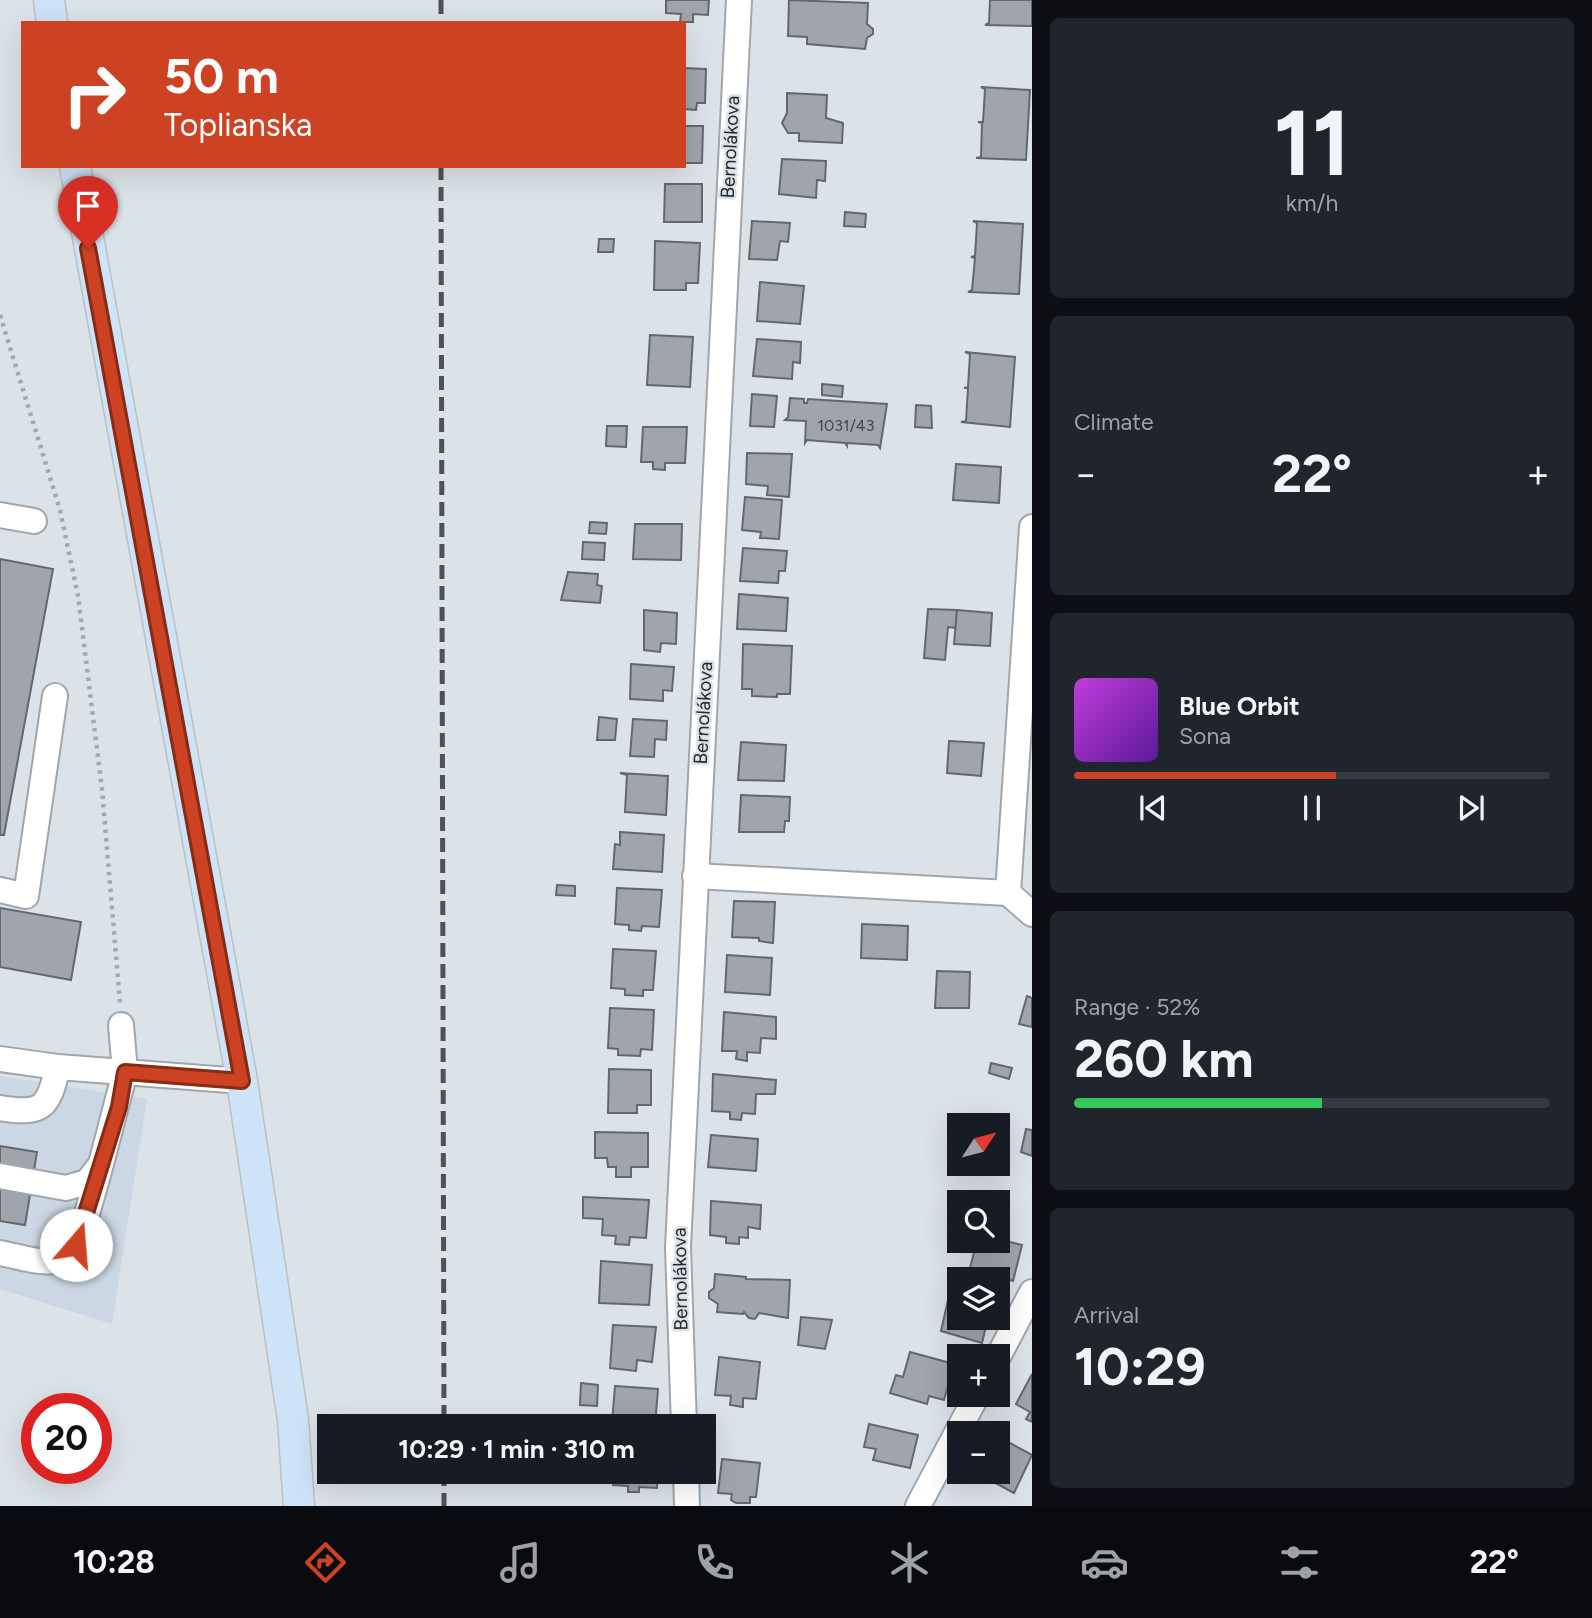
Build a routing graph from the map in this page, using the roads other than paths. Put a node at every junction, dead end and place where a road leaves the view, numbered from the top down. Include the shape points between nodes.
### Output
1 (49, 0) edge
2 (739, 0) edge
3 (52, 21) edge
4 (75, 168) edge
5 (0, 515) edge
6 (34, 521) dead end
7 (1032, 527) edge
8 (55, 696) dead end
9 (695, 876) junction
10 (0, 890) edge
11 (1007, 893) junction
12 (1032, 914) edge
13 (121, 1025) road end
14 (0, 1059) edge
15 (58, 1068) junction
16 (125, 1072) junction
17 (242, 1081) junction
18 (0, 1108) edge
19 (101, 1164) junction
20 (0, 1176) edge
21 (0, 1253) edge
22 (1032, 1292) edge
23 (1005, 1344) edge
24 (971, 1407) edge
25 (684, 1414) edge
26 (686, 1484) edge
27 (299, 1506) edge
28 (687, 1506) edge
29 (918, 1506) edge

1 - 3 main road
2 - 9 street, Bernolákova
4 - 17 main road
5 - 6 street
7 - 11 street
8 - 10 street via 26,896
9 - 11 street
9 - 25 street, Bernolákova via 678,1247
11 - 12 street
13 - 16 street
14 - 15 street
15 - 16 street
15 - 18 street via 44,1106 34,1111
16 - 17 street
16 - 19 street
17 - 27 main road via 293,1420
19 - 20 street via 87,1182 66,1188
19 - 21 street via 76,1245 66,1258 51,1261
22 - 23 street
24 - 29 street
26 - 28 street

